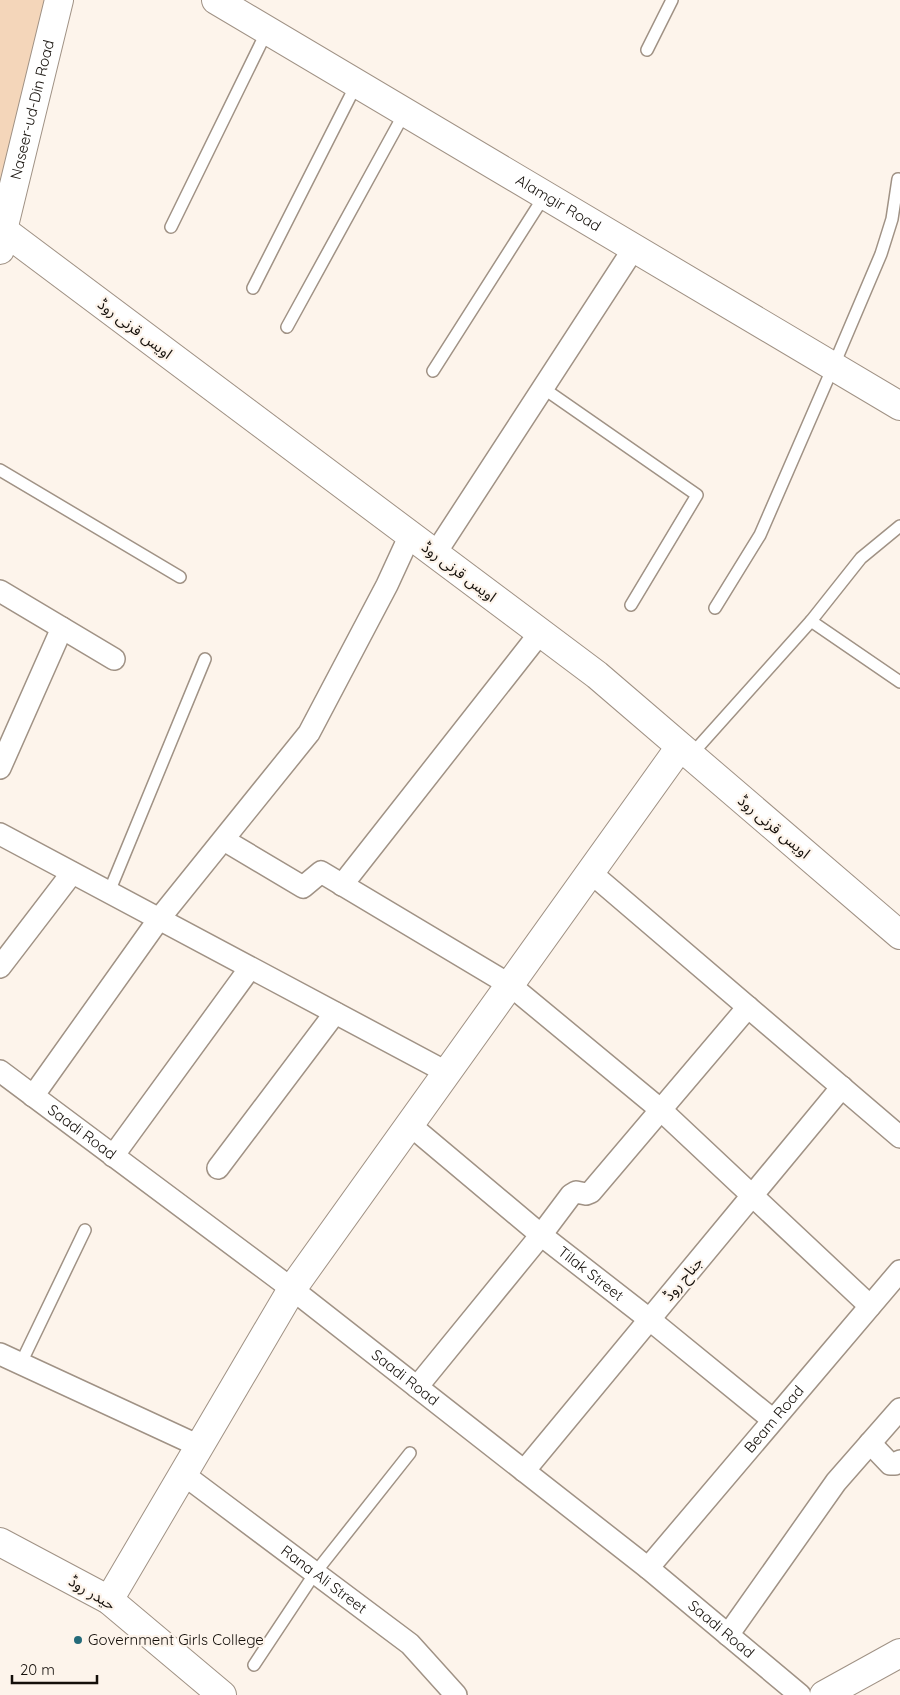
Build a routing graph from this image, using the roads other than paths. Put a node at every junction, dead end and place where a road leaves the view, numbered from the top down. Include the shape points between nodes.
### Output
1 (59, 0) edge
2 (216, 0) edge
3 (672, 0) edge
4 (267, 30) junction
5 (647, 50) dead end
6 (357, 83) junction
7 (405, 112) junction
8 (898, 179) dead end
9 (545, 195) junction
10 (171, 227) dead end
11 (1, 240) edge
12 (634, 248) junction
13 (253, 288) dead end
14 (287, 327) dead end
15 (833, 367) junction
16 (433, 371) dead end
17 (543, 388) junction
18 (900, 406) edge
19 (0, 470) edge
20 (900, 526) edge
21 (410, 535) junction
22 (435, 554) junction
23 (180, 577) dead end
24 (0, 591) edge
25 (630, 605) dead end
26 (714, 608) dead end
27 (811, 621) junction
28 (62, 628) junction
29 (540, 633) junction
30 (114, 659) dead end
31 (205, 659) dead end
32 (900, 682) edge
33 (685, 751) junction
34 (0, 768) edge
35 (0, 834) edge
36 (224, 840) junction
37 (590, 872) junction
38 (72, 873) junction
39 (342, 885) junction
40 (109, 892) junction
41 (159, 919) junction
42 (900, 935) edge
43 (0, 967) edge
44 (250, 968) junction
45 (510, 985) junction
46 (748, 1008) junction
47 (335, 1013) junction
48 (0, 1071) edge
49 (448, 1073) junction
50 (842, 1087) junction
51 (33, 1096) junction
52 (661, 1110) junction
53 (410, 1125) junction
54 (900, 1137) edge
55 (113, 1156) junction
56 (218, 1168) dead end
57 (752, 1195) junction
58 (85, 1230) dead end
59 (541, 1235) junction
60 (900, 1270) edge
61 (292, 1290) junction
62 (870, 1306) junction
63 (649, 1319) junction
64 (0, 1354) edge
65 (21, 1364) junction
66 (417, 1387) junction
67 (900, 1409) edge
68 (772, 1420) junction
69 (870, 1443) junction
70 (199, 1446) junction
71 (410, 1453) dead end
72 (900, 1461) edge
73 (524, 1471) junction
74 (183, 1474) junction
75 (0, 1542) edge
76 (648, 1568) junction
77 (315, 1573) junction
78 (109, 1600) junction
79 (728, 1635) junction
80 (900, 1653) edge
81 (254, 1665) dead end
82 (222, 1695) edge
83 (456, 1695) edge
84 (800, 1695) edge
85 (824, 1695) edge

1 - 11 street, Naseer-ud-Din Road
2 - 4 street, Alamgir Road
3 - 5 lane
4 - 6 street, Alamgir Road
4 - 10 lane
6 - 7 street, Alamgir Road
6 - 13 lane
7 - 9 street, Alamgir Road
7 - 14 lane
8 - 15 lane via 892,219 881,254
9 - 12 street, Alamgir Road
9 - 16 lane
11 - 21 street, اویس قرنی روڈ
12 - 15 street, Alamgir Road
12 - 17 street
15 - 18 street, Alamgir Road
15 - 26 lane via 760,535
17 - 22 street
17 - 25 lane via 697,495
19 - 23 lane
20 - 27 lane via 861,558
21 - 22 street, اویس قرنی روڈ
21 - 36 street via 309,733
22 - 29 street, اویس قرنی روڈ
24 - 28 street
27 - 32 lane
27 - 33 lane
28 - 30 street
28 - 34 street
29 - 33 street, اویس قرنی روڈ via 597,675
29 - 39 street
31 - 40 lane
33 - 37 street
33 - 42 street, اویس قرنی روڈ
35 - 38 street
36 - 39 street via 303,888 321,872
36 - 41 street
37 - 45 street
37 - 46 street
38 - 40 street
38 - 43 street
39 - 45 street
40 - 41 street
41 - 44 street
41 - 51 street
44 - 47 street
44 - 55 street
45 - 49 street
45 - 52 street
46 - 50 street
46 - 52 street
47 - 49 street
47 - 56 street
48 - 51 street, Saadi Road
49 - 53 street
50 - 54 street
50 - 57 street, جناح روڈ
51 - 55 street, Saadi Road
52 - 57 street
52 - 59 street via 591,1192 571,1195
53 - 59 street, Tilak Street
53 - 61 street
55 - 61 street, Saadi Road
57 - 62 street
57 - 63 street, جناح روڈ
58 - 65 lane
59 - 63 street, Tilak Street
59 - 66 street
60 - 62 street, Beam Road
61 - 66 street, Saadi Road
61 - 70 street
62 - 68 street, Beam Road
63 - 68 street, Tilak Street
63 - 73 street, جناح روڈ
64 - 65 street
65 - 70 street
66 - 73 street, Saadi Road
67 - 69 street
68 - 76 street, Beam Road
69 - 72 street via 890,1464
69 - 79 street via 836,1482
70 - 74 street
71 - 77 lane
73 - 76 street, Saadi Road
74 - 77 street, Rana Ali Street
74 - 78 street
75 - 78 street, حیدر روڈ
76 - 79 street, Saadi Road
77 - 81 lane
77 - 83 street, Rana Ali Street via 410,1644
78 - 82 street, حیدر روڈ
79 - 84 street, Saadi Road
80 - 85 street

